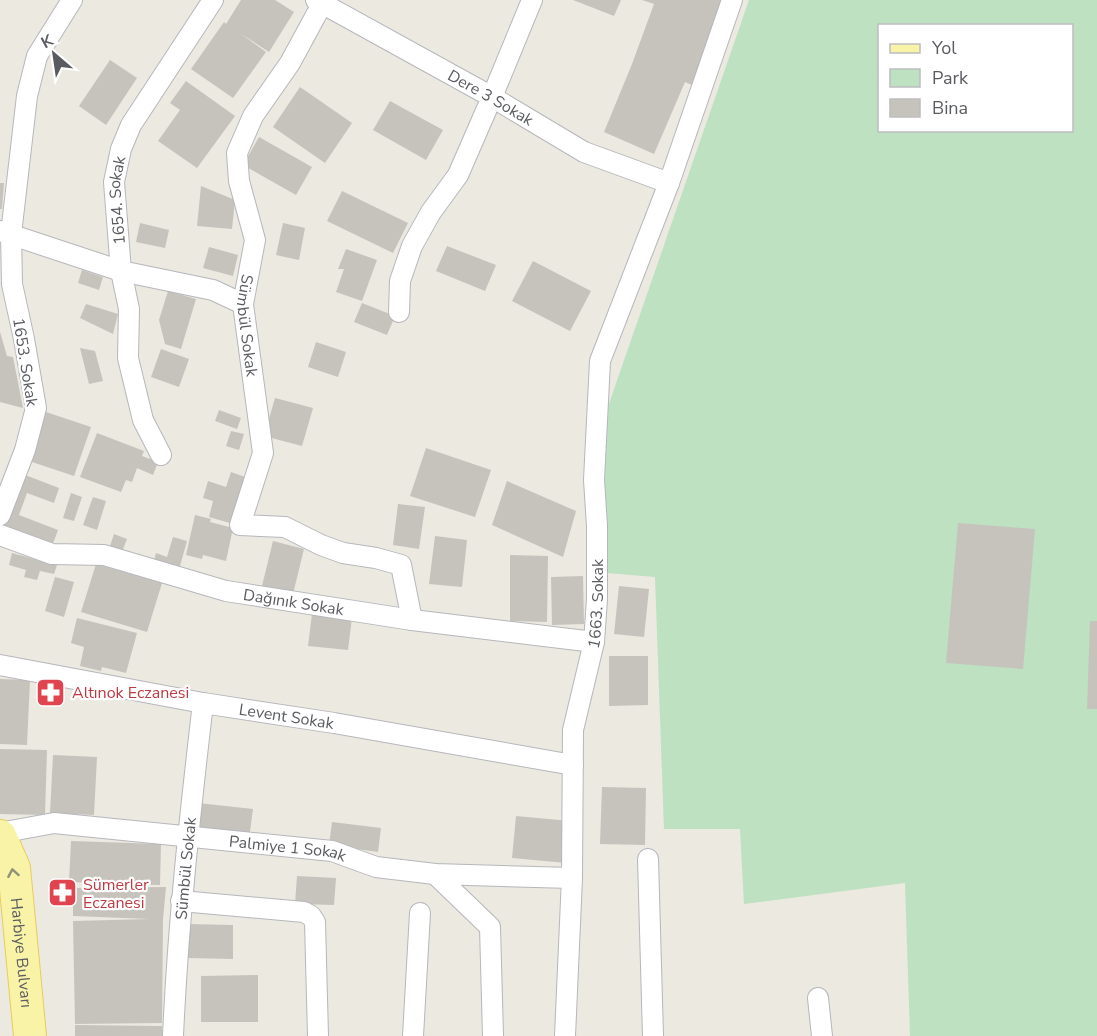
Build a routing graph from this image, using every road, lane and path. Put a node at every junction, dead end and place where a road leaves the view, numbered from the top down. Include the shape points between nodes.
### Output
1 (72, 0) edge
2 (213, 0) edge
3 (532, 0) edge
4 (732, 0) edge
5 (319, 2) edge
6 (492, 97) junction
7 (669, 183) junction
8 (6, 232) edge
9 (121, 272) junction
10 (243, 304) junction
11 (399, 312) dead end
12 (161, 455) dead end
13 (0, 515) edge
14 (0, 535) edge
15 (412, 620) junction
16 (594, 642) junction
17 (0, 666) edge
18 (203, 703) junction
19 (573, 765) junction
20 (0, 834) edge
21 (187, 837) junction
22 (648, 859) dead end
23 (435, 874) junction
24 (572, 878) junction
25 (181, 901) junction
26 (420, 913) dead end
27 (818, 999) dead end
28 (30, 1036) edge
29 (173, 1036) edge
30 (318, 1036) edge
31 (413, 1036) edge
32 (493, 1036) edge
33 (565, 1036) edge
34 (653, 1036) edge
35 (822, 1036) edge

1 - 8 street, 1653. Sokak via 37,56
2 - 9 street, 1654. Sokak via 131,125 121,149 114,182
3 - 6 street
4 - 7 street, 1663. Sokak
5 - 6 street, Dere 3 Sokak
5 - 10 street, Sümbül Sokak via 290,63 253,116 237,153 239,181 255,240
6 - 7 street, Dere 3 Sokak via 584,152
6 - 11 street via 458,175 412,246 400,281
7 - 16 street, 1663. Sokak via 600,361 594,480
8 - 9 street
8 - 13 street, 1653. Sokak via 36,408
9 - 10 street via 213,290
9 - 12 street, 1654. Sokak via 129,309 129,358 135,389 143,420
10 - 15 street, Sümbül Sokak via 263,453 240,525 285,526 343,553 401,565
14 - 15 street, Dağınık Sokak via 52,554 104,555 226,591
15 - 16 street, Dağınık Sokak
16 - 19 street, 1663. Sokak via 573,730
17 - 18 street, Levent Sokak
18 - 19 street, Levent Sokak
18 - 21 street, Sümbül Sokak
19 - 24 street, 1663. Sokak
20 - 21 street, Palmiye 1 Sokak via 54,823
28 -> 20 main road, Harbiye Bulvarı via 14,868
21 - 23 street, Palmiye 1 Sokak via 332,851 376,867
21 - 25 street, Sümbül Sokak
22 - 34 street
23 - 24 street, Palmiye 1 Sokak
23 - 32 street via 490,927
24 - 33 street, 1663. Sokak
25 - 29 street, Sümbül Sokak
25 - 30 street via 304,912 311,916 315,922
26 - 31 street
27 - 35 street

